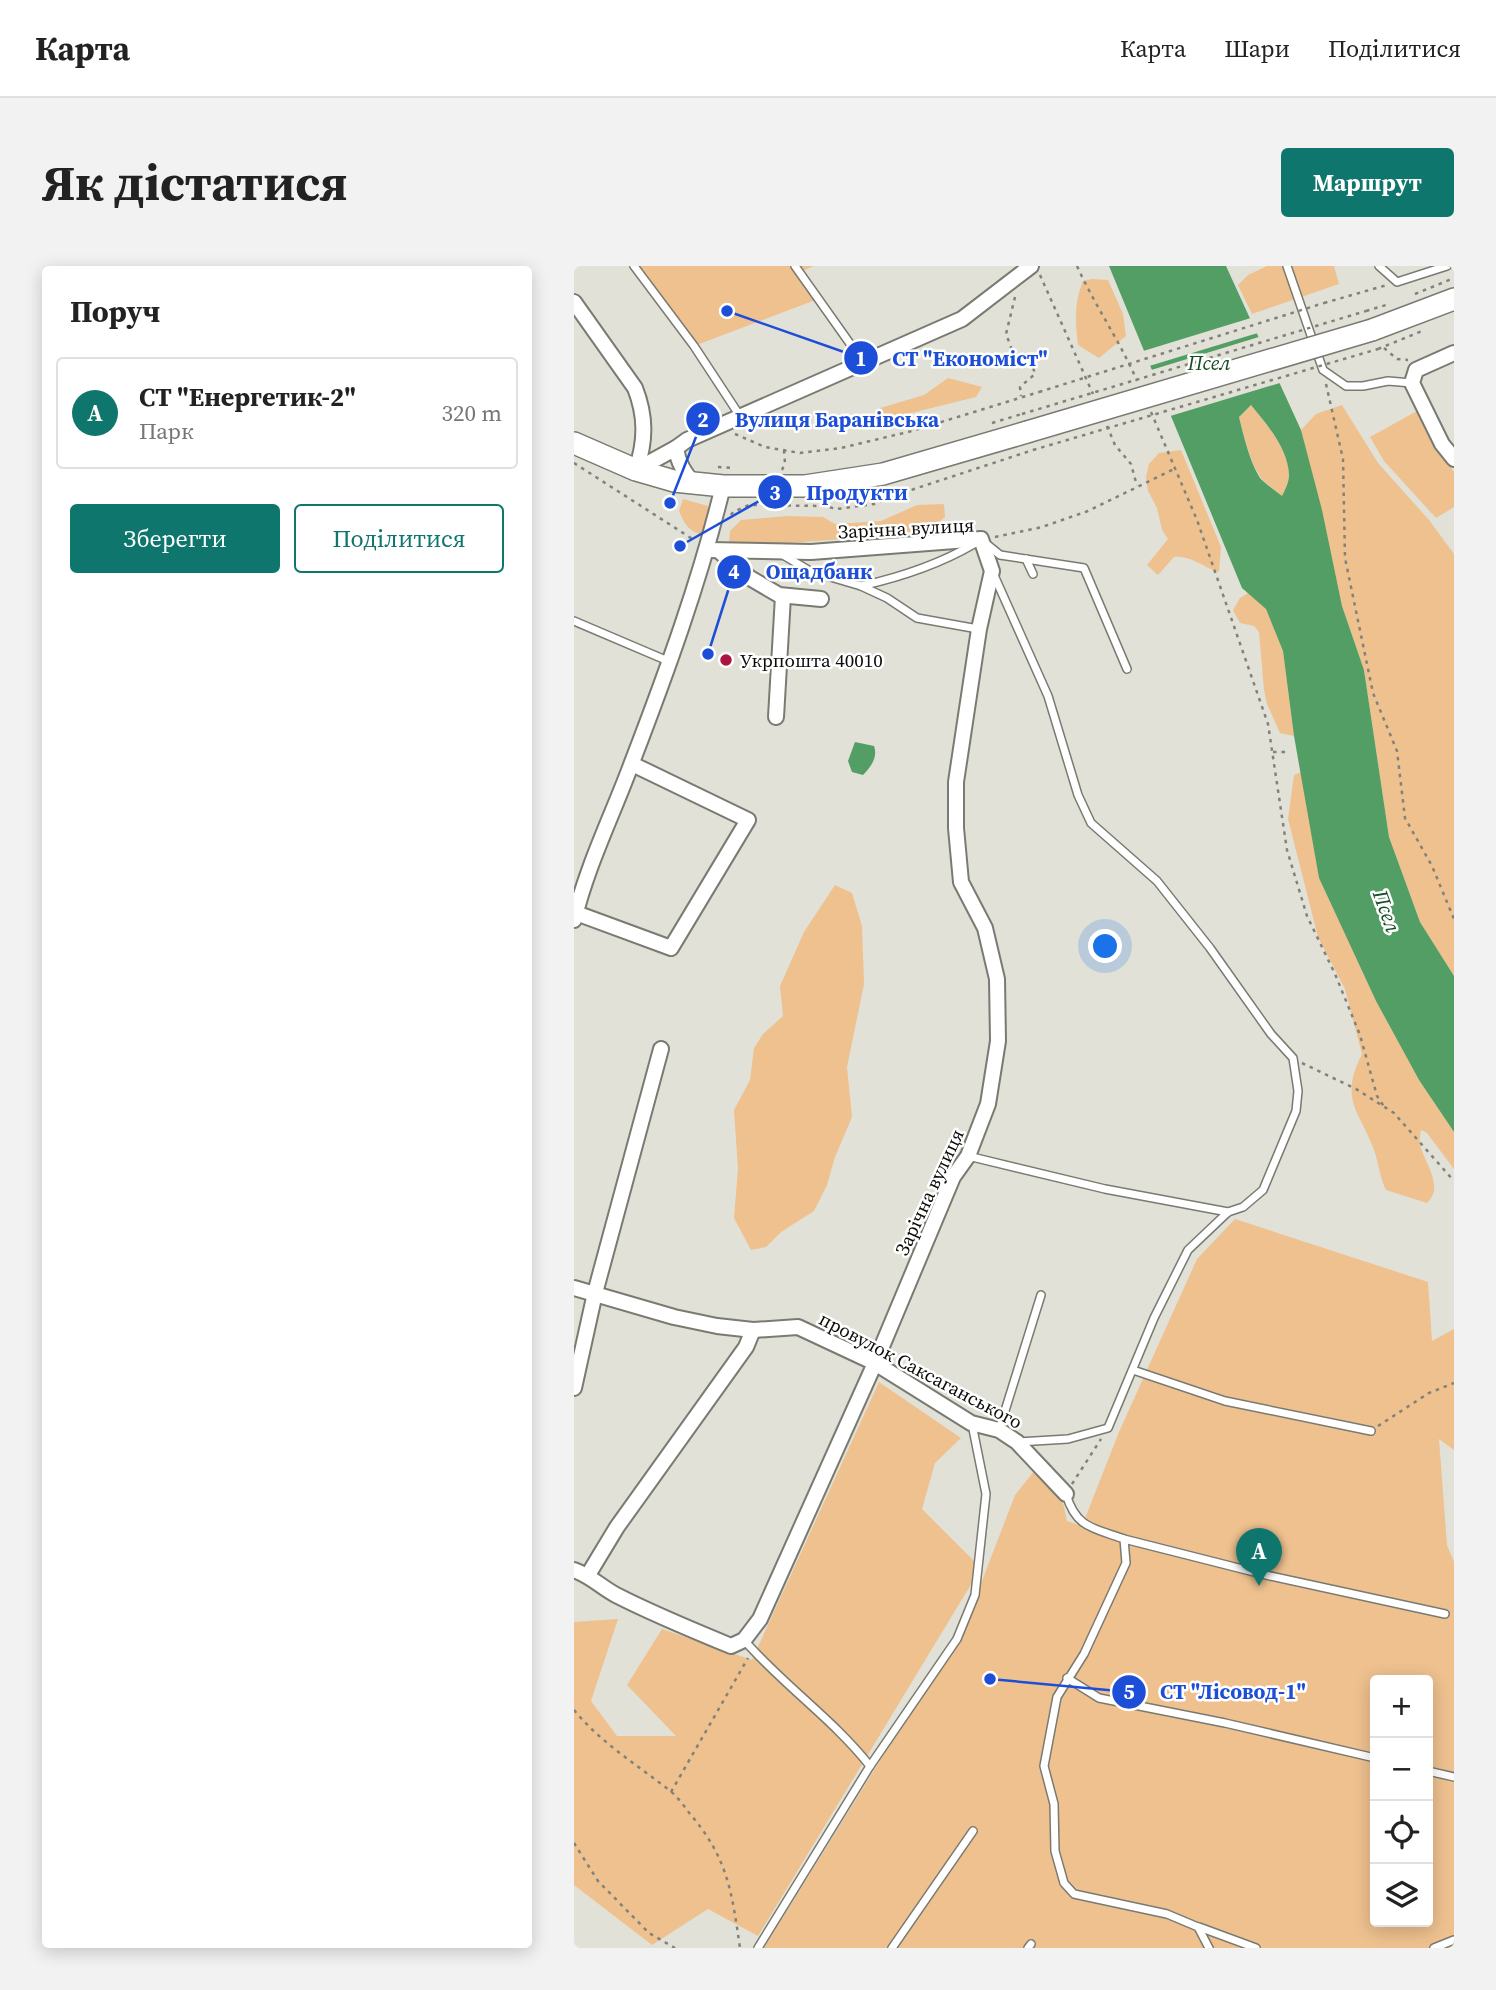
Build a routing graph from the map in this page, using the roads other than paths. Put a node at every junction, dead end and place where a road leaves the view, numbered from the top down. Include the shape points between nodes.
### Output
1 (634, 266) edge
2 (794, 266) edge
3 (1033, 266) edge
4 (1287, 266) edge
5 (1379, 266) edge
6 (1447, 266) edge
7 (1454, 299) edge
8 (574, 302) edge
9 (1454, 353) edge
10 (864, 362) junction
11 (1414, 377) junction
12 (740, 416) junction
13 (574, 443) edge
14 (676, 448) junction
15 (1454, 459) edge
16 (636, 470) junction
17 (721, 477) junction
18 (694, 484) junction
19 (981, 540) junction
20 (713, 550) junction
21 (776, 551) junction
22 (1026, 559) junction
23 (992, 571) junction
24 (1032, 574) dead end
25 (861, 586) junction
26 (783, 596) junction
27 (821, 599) dead end
28 (574, 621) edge
29 (979, 629) junction
30 (668, 662) junction
31 (1127, 669) dead end
32 (776, 717) dead end
33 (632, 764) junction
34 (580, 877) edge
35 (575, 916) edge
36 (661, 1049) dead end
37 (968, 1156) junction
38 (1228, 1212) junction
39 (574, 1288) edge
40 (594, 1293) junction
41 (1041, 1295) dead end
42 (753, 1330) junction
43 (875, 1363) junction
44 (1133, 1370) junction
45 (574, 1388) edge
46 (971, 1423) junction
47 (999, 1430) junction
48 (1371, 1431) road end
49 (1017, 1442) junction
50 (1066, 1494) joint
51 (1124, 1539) junction
52 (581, 1573) edge
53 (1445, 1614) dead end
54 (744, 1640) junction
55 (1067, 1678) junction
56 (1370, 1757) edge
57 (870, 1766) junction
58 (1433, 1772) edge
59 (1454, 1777) edge
60 (973, 1831) dead end
61 (1198, 1927) junction
62 (1454, 1940) edge
63 (758, 1948) edge
64 (892, 1948) edge
65 (1209, 1948) edge
66 (1256, 1948) edge
67 (1434, 1948) edge

1 - 12 lane
2 - 10 lane
3 - 10 street via 962,319
4 - 11 lane via 1323,370 1346,386
5 - 6 lane via 1397,282
7 - 17 main road, bridge via 1375,334 883,474 805,486
8 - 16 street via 635,388 641,404 643,448
9 - 11 street
10 - 12 street
11 - 15 street via 1442,444
12 - 14 street
13 - 16 main road
14 - 16 street
14 - 18 street via 682,470
16 - 18 main road
17 - 18 main road
17 - 20 street
19 - 21 street, Зарічна вулиця
19 - 22 lane via 1000,555
19 - 23 street, Зарічна вулиця
19 - 25 lane via 907,576
20 - 21 street, Зарічна вулиця
20 - 26 street
20 - 30 street
21 - 25 lane via 810,571
22 - 24 lane
22 - 31 lane via 1084,568
23 - 29 street, Зарічна вулиця
23 - 38 lane via 1048,696 1091,823 1157,881 1293,1058 1296,1111 1263,1191 1244,1207
25 - 29 lane via 917,618
26 - 27 street
26 - 32 street
28 - 30 lane
29 - 37 street, Зарічна вулиця via 956,782 956,828 961,882 985,928 997,979 998,1041 988,1104
30 - 33 street
33 - 34 street
33 - 35 street via 747,820 671,948
34 - 35 street
36 - 40 street
37 - 38 lane
37 - 43 street, Зарічна вулиця via 953,1177
38 - 44 lane via 1188,1250
39 - 40 street, провулок Саксаганського
40 - 42 street, провулок Саксаганського via 674,1317
40 - 45 street
41 - 47 lane
42 - 43 street, провулок Саксаганського via 798,1327
42 - 52 street via 746,1348
43 - 46 street, провулок Саксаганського
43 - 54 street, Зарічна вулиця via 760,1619
44 - 48 lane via 1225,1401
44 - 49 lane via 1108,1428 1068,1439
46 - 47 street, провулок Саксаганського
46 - 57 lane via 986,1494 975,1595 957,1639
47 - 49 street, провулок Саксаганського
49 - 50 street, провулок Саксаганського
50 - 51 lane via 1072,1512 1085,1525
51 - 53 lane
51 - 55 lane via 1126,1563 1084,1654
52 - 54 street via 612,1594 686,1628 731,1646
54 - 57 lane via 849,1739
55 - 56 lane via 1099,1698
55 - 61 lane via 1057,1697 1044,1766 1064,1883 1074,1894 1167,1914
57 - 63 lane
58 - 59 lane
60 - 64 lane
61 - 65 lane
61 - 66 lane
62 - 67 lane

